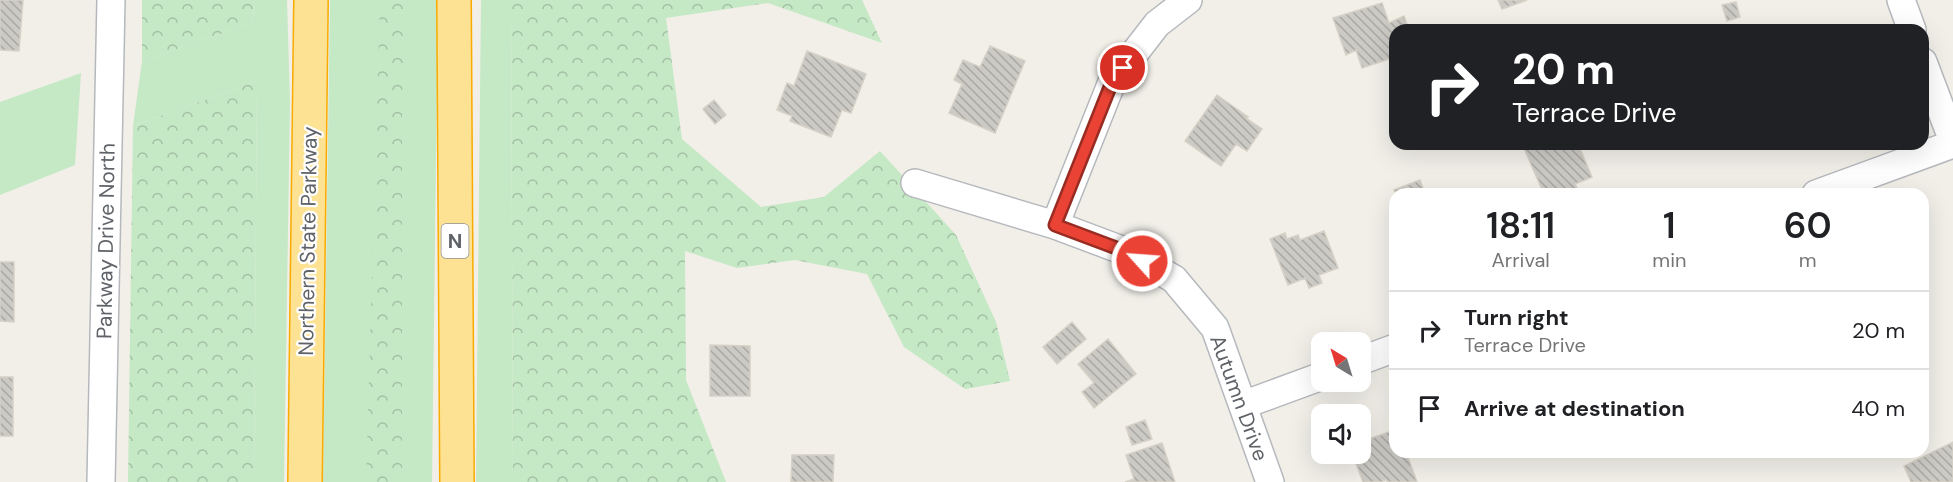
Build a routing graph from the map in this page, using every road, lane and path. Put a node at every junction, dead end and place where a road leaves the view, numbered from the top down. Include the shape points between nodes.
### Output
1 (111, 0) edge
2 (311, 0) edge
3 (454, 0) edge
4 (1188, 0) edge
5 (1901, 0) edge
6 (1910, 24) edge
7 (1929, 78) edge
8 (1953, 142) edge
9 (915, 183) dead end
10 (1832, 188) edge
11 (1055, 225) junction
12 (1389, 350) edge
13 (1371, 357) edge
14 (1311, 380) edge
15 (1243, 405) junction
16 (101, 482) edge
17 (305, 482) edge
18 (457, 482) edge
19 (1270, 482) edge

1 - 16 street, Parkway Drive North
2 - 17 highway, Northern State Parkway
3 - 18 highway, N
4 - 11 street via 1157,24 1112,82
5 - 6 street
7 - 8 street
8 - 10 street
9 - 11 street, Autumn Drive
11 - 15 street, Autumn Drive via 1127,252 1174,279 1215,328
12 - 13 street
14 - 15 street
15 - 19 street, Autumn Drive

